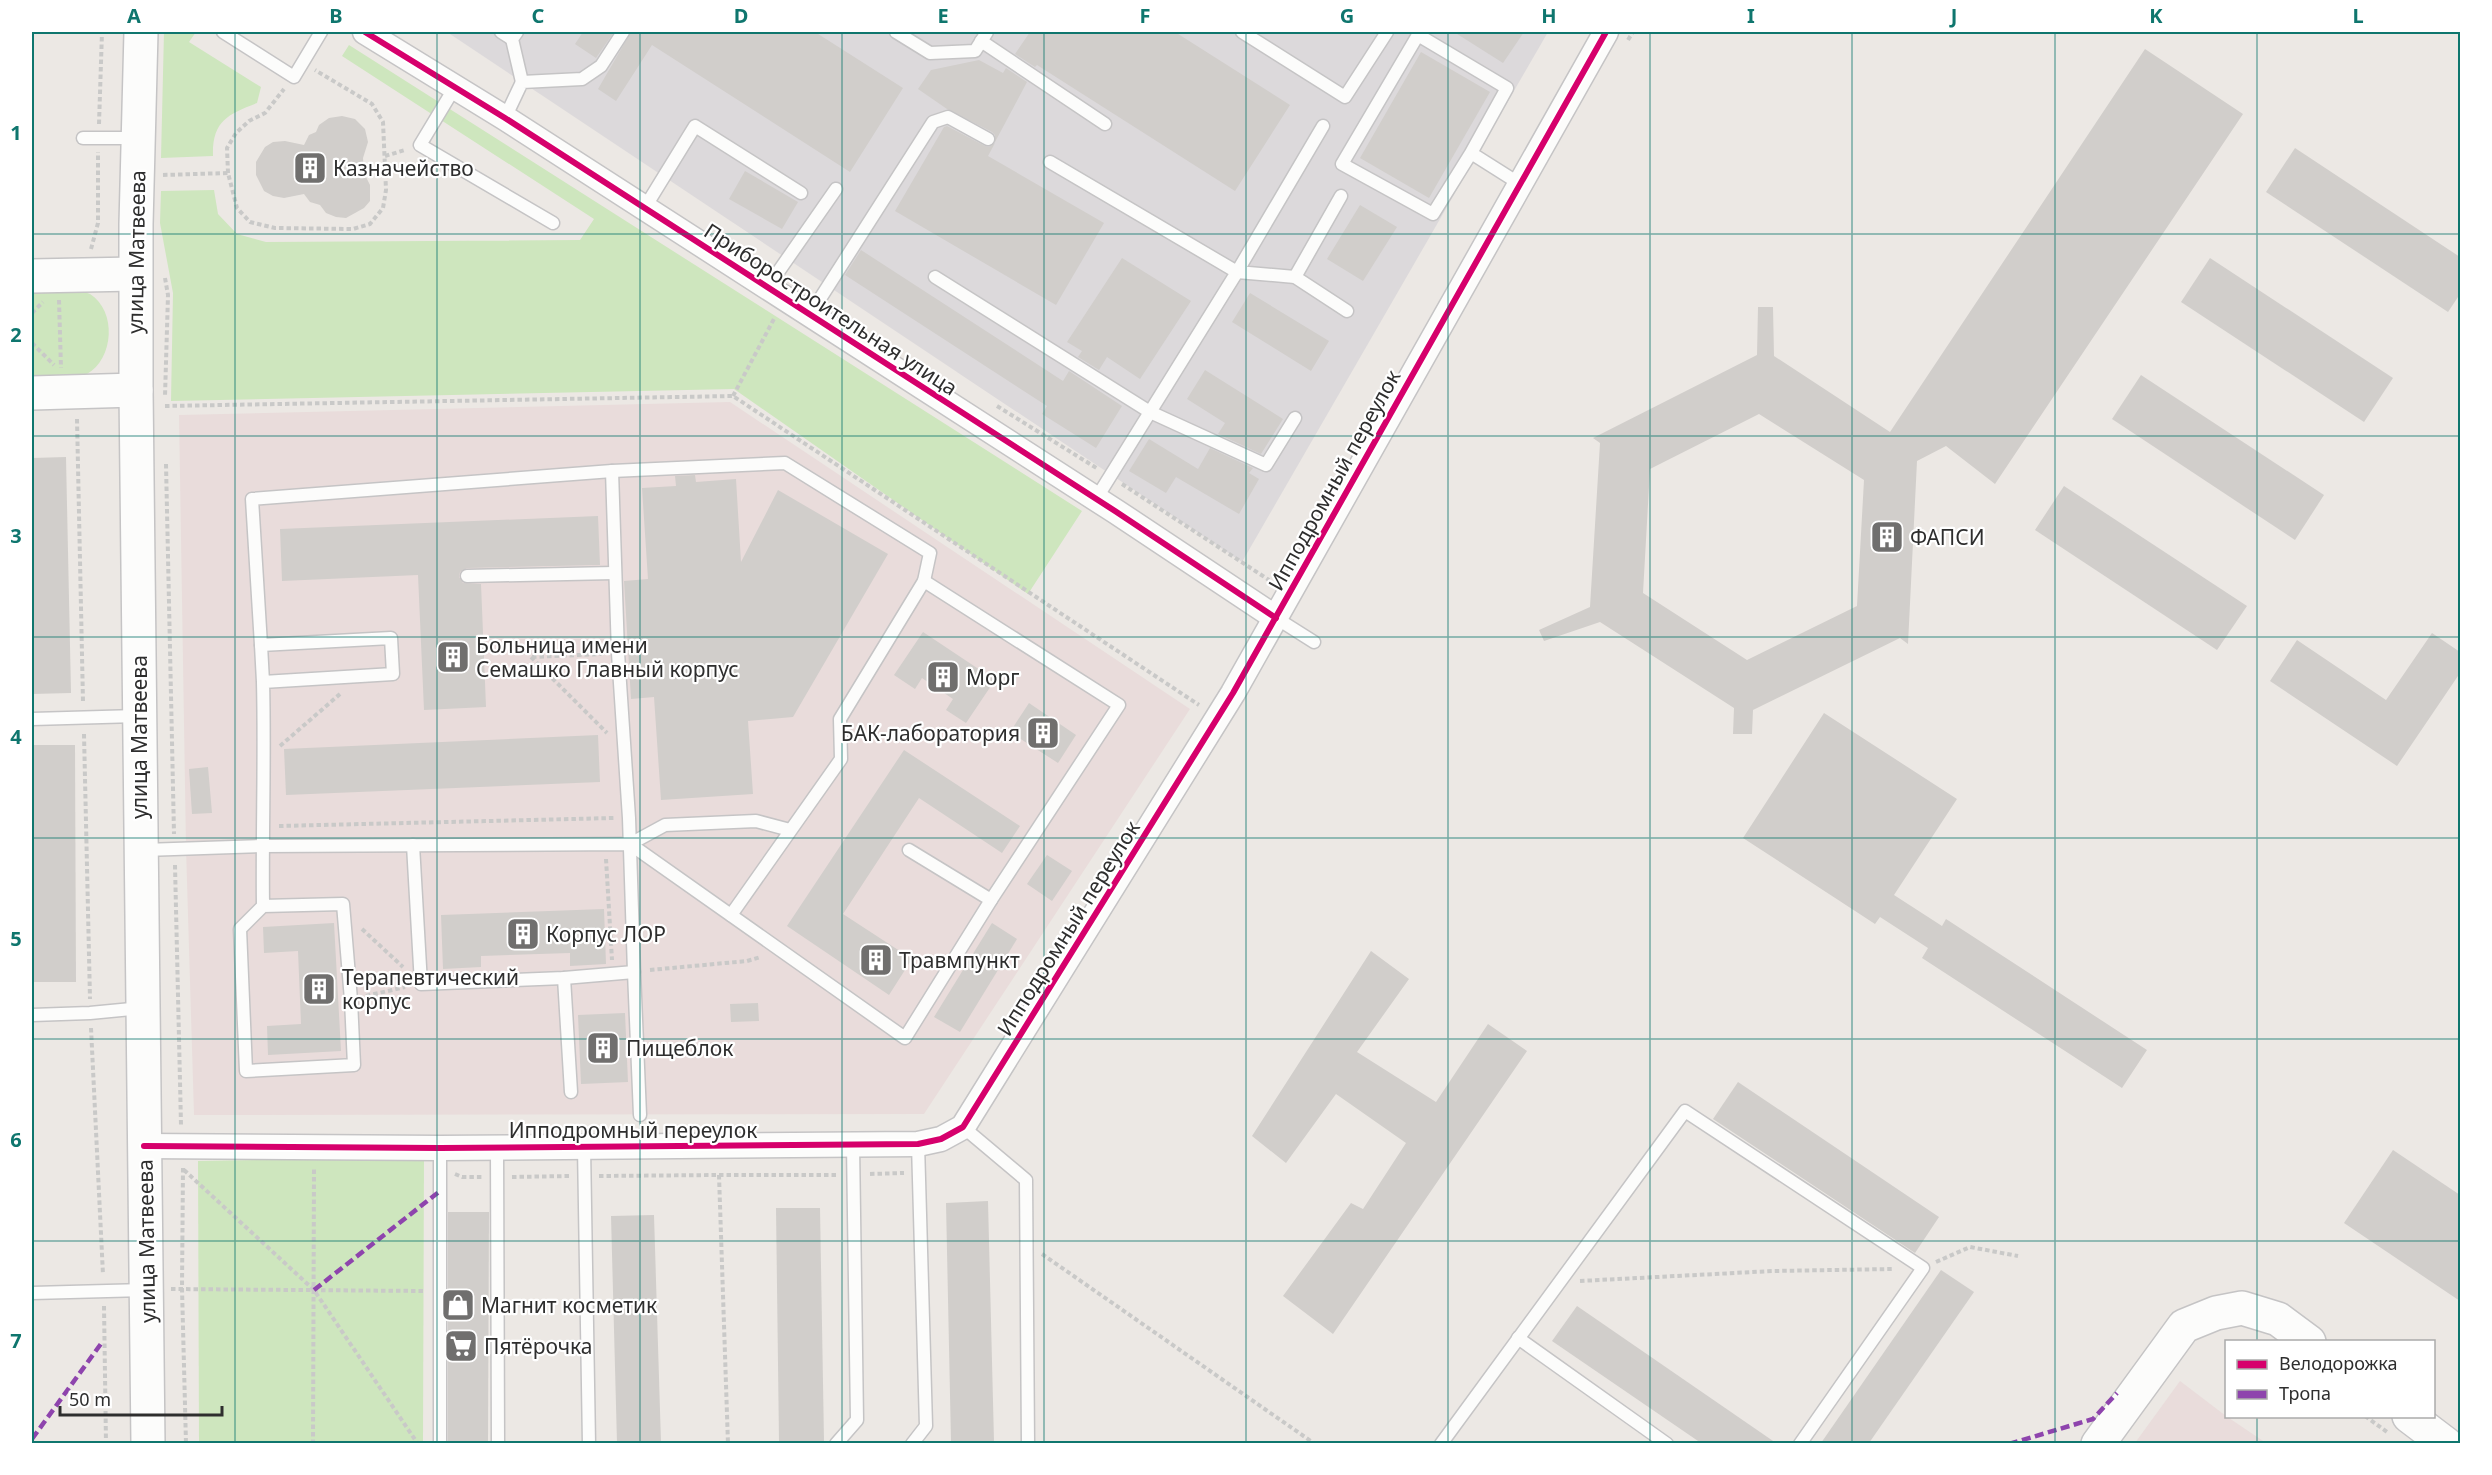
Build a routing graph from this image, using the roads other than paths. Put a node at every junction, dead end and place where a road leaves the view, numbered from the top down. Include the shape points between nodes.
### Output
1 (141, 32) edge
2 (223, 32) edge
3 (321, 32) edge
4 (365, 32) edge
5 (501, 32) edge
6 (623, 32) edge
7 (896, 32) edge
8 (1242, 32) edge
9 (1387, 32) edge
10 (1606, 32) edge
11 (514, 35) edge
12 (984, 36) edge
13 (522, 82) junction
14 (455, 87) junction
15 (505, 118) junction
16 (1106, 124) dead end
17 (1323, 126) dead end
18 (83, 138) dead end
19 (138, 138) junction
20 (988, 139) dead end
21 (1471, 153) junction
22 (1050, 162) dead end
23 (1520, 184) junction
24 (836, 189) dead end
25 (801, 193) dead end
26 (1341, 196) dead end
27 (644, 208) junction
28 (553, 223) dead end
29 (1237, 272) junction
30 (135, 274) junction
31 (32, 276) edge
32 (935, 276) dead end
33 (1295, 277) junction
34 (776, 294) junction
35 (1347, 311) dead end
36 (809, 316) junction
37 (136, 390) junction
38 (32, 393) edge
39 (1150, 412) junction
40 (1295, 418) dead end
41 (612, 471) junction
42 (1096, 499) junction
43 (614, 573) junction
44 (467, 576) dead end
45 (924, 581) junction
46 (1276, 618) junction
47 (1314, 642) dead end
48 (261, 645) junction
49 (263, 682) junction
50 (139, 716) junction
51 (32, 719) edge
52 (790, 830) junction
53 (630, 844) junction
54 (413, 845) junction
55 (262, 846) junction
56 (140, 850) junction
57 (909, 850) dead end
58 (991, 900) junction
59 (263, 906) junction
60 (732, 915) junction
61 (634, 972) junction
62 (564, 978) junction
63 (143, 1008) junction
64 (32, 1015) edge
65 (571, 1092) dead end
66 (640, 1114) dead end
67 (963, 1127) junction
68 (918, 1144) junction
69 (853, 1145) junction
70 (144, 1146) junction
71 (584, 1147) junction
72 (497, 1148) junction
73 (440, 1158) junction
74 (146, 1290) junction
75 (32, 1293) edge
76 (1518, 1338) junction
77 (2307, 1340) edge
78 (2412, 1418) edge
79 (148, 1443) edge
80 (440, 1443) edge
81 (498, 1443) edge
82 (589, 1443) edge
83 (836, 1443) edge
84 (912, 1443) edge
85 (1028, 1443) edge
86 (1441, 1443) edge
87 (1667, 1443) edge
88 (1800, 1443) edge
89 (2098, 1443) edge
90 (2446, 1443) edge

1 - 19 main road, улица Матвеева
2 - 3 lane via 294,76
4 - 14 street, Приборостроительная улица
5 - 11 lane
6 - 13 lane via 601,66 582,79
7 - 12 lane via 930,53 975,51
8 - 9 lane via 1345,97
10 - 23 street, Ипподромный переулок
11 - 13 lane
12 - 16 lane
13 - 15 lane
14 - 15 street, Приборостроительная улица
14 - 28 lane via 420,145
15 - 27 street, Приборостроительная улица
17 - 29 lane
18 - 19 lane
19 - 30 main road, улица Матвеева
20 - 36 lane via 948,117 933,122
21 - 21 lane via 1507,88 1418,35 1342,164 1433,214
21 - 23 lane
22 - 29 lane
23 - 46 street, Ипподромный переулок
24 - 34 lane
25 - 27 lane via 695,126
26 - 33 lane
27 - 34 street, Приборостроительная улица
29 - 33 lane
29 - 39 lane
30 - 31 main road
30 - 37 main road, улица Матвеева
32 - 39 lane
33 - 35 lane
34 - 36 street, Приборостроительная улица
36 - 42 street, Приборостроительная улица
37 - 38 main road
37 - 50 main road, улица Матвеева
39 - 40 lane via 1266,465
39 - 42 lane
41 - 43 lane
41 - 45 lane via 785,463 930,553
41 - 48 lane via 252,499
42 - 46 street, Приборостроительная улица
43 - 44 lane
43 - 53 lane
45 - 52 lane via 840,719 841,759
45 - 58 lane via 1119,705
46 - 47 lane
46 - 67 street, Ипподромный переулок via 1212,728
48 - 49 lane
48 - 49 lane via 391,638 393,674
49 - 55 lane
50 - 51 lane
50 - 56 main road, улица Матвеева
52 - 53 lane via 756,821 666,825
52 - 60 lane
53 - 54 lane
53 - 60 lane
53 - 61 lane
54 - 55 lane
54 - 62 lane via 421,984
55 - 56 lane
55 - 59 lane
56 - 63 main road, улица Матвеева
57 - 58 lane
58 - 60 lane via 905,1038
59 - 59 lane via 240,929 246,1071 354,1065 343,904
61 - 62 lane
61 - 66 lane
62 - 65 lane
63 - 64 lane
63 - 70 main road, улица Матвеева
67 - 68 street, Ипподромный переулок via 941,1139
67 - 85 lane via 1026,1180
68 - 69 street, Ипподромный переулок
68 - 84 lane via 926,1426
69 - 71 street, Ипподромный переулок
69 - 83 lane via 857,1420
70 - 73 street, Ипподромный переулок
70 - 74 main road, улица Матвеева
71 - 72 street, Ипподромный переулок
71 - 82 lane
72 - 73 street, Ипподромный переулок
72 - 81 lane
73 - 80 lane
74 - 75 lane
74 - 79 main road, улица Матвеева
76 - 86 lane
76 - 87 lane
76 - 88 lane via 1685,1111 1923,1269
77 - 89 main road via 2278,1319 2242,1308 2184,1326
78 - 90 main road

